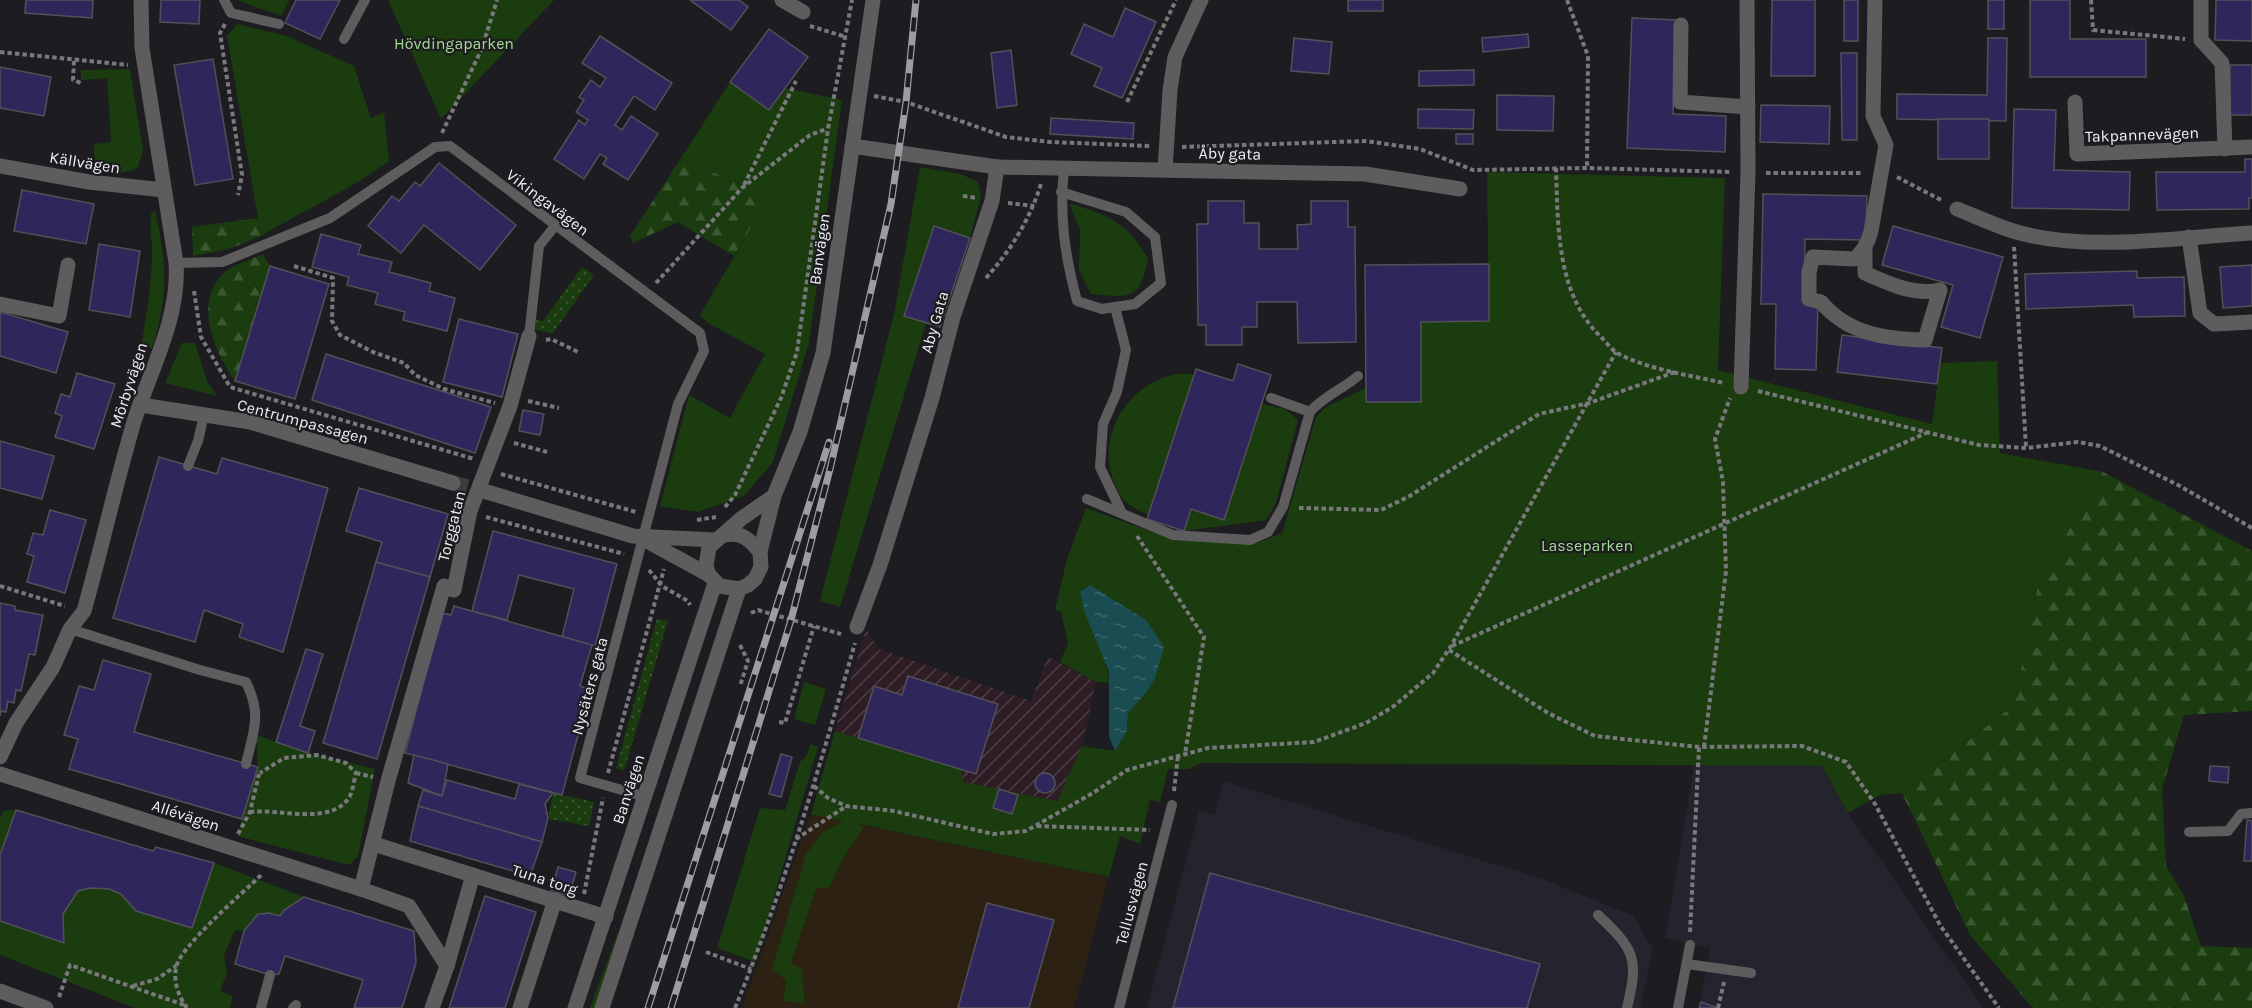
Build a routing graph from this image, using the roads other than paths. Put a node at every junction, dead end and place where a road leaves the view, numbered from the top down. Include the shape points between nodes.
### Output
1 (141, 0) edge
2 (224, 0) edge
3 (365, 0) edge
4 (782, 0) edge
5 (873, 0) edge
6 (1201, 0) edge
7 (1748, 0) edge
8 (1875, 0) edge
9 (2201, 0) edge
10 (803, 12) road end
11 (279, 24) dead end
12 (1681, 25) dead end
13 (344, 39) dead end
14 (2075, 102) dead end
15 (1748, 107) junction
16 (852, 146) junction
17 (2252, 147) edge
18 (2225, 150) junction
19 (0, 166) edge
20 (998, 167) junction
21 (1064, 169) junction
22 (1165, 170) junction
23 (1460, 189) dead end
24 (164, 190) junction
25 (1061, 192) junction
26 (1957, 209) dead end
27 (555, 226) junction
28 (2252, 233) edge
29 (2189, 237) junction
30 (1865, 248) junction
31 (183, 263) junction
32 (68, 264) dead end
33 (0, 304) edge
34 (1115, 307) junction
35 (2252, 322) edge
36 (529, 339) joint
37 (1358, 376) dead end
38 (1738, 386) road end
39 (1271, 398) dead end
40 (141, 405) junction
41 (1310, 412) junction
42 (204, 415) junction
43 (188, 465) dead end
44 (453, 483) tunnel mouth
45 (487, 492) tunnel mouth
46 (774, 496) junction
47 (1087, 500) dead end
48 (1122, 513) junction
49 (720, 538) junction
50 (643, 539) junction
51 (760, 552) junction
52 (712, 579) junction
53 (739, 589) junction
54 (70, 630) junction
55 (856, 633) road end
56 (0, 757) edge
57 (246, 764) dead end
58 (0, 774) edge
59 (643, 796) junction
60 (1172, 805) road end
61 (2252, 813) edge
62 (2189, 832) dead end
63 (374, 844) junction
64 (473, 875) junction
65 (362, 889) junction
66 (555, 900) junction
67 (1598, 915) dead end
68 (606, 917) junction
69 (1690, 945) road end
70 (1687, 964) junction
71 (447, 966) junction
72 (1751, 973) dead end
73 (270, 975) dead end
74 (0, 991) edge
75 (46, 1008) edge
76 (261, 1008) edge
77 (432, 1008) edge
78 (520, 1008) edge
79 (575, 1008) edge
80 (602, 1008) edge
81 (1119, 1008) edge
82 (1627, 1008) edge
83 (1678, 1008) edge

1 - 24 street, Mörbyvägen via 142,48
2 - 11 lane via 231,13
3 - 13 lane
4 - 10 street
5 - 16 street, Banvägen
6 - 22 street via 1175,57
7 - 15 street
8 - 30 street via 1873,116 1886,145
9 - 18 street via 2201,40 2222,63
12 - 15 street via 1680,102
14 - 18 street, Takpannevägen via 2077,154
15 - 38 street
16 - 20 street
16 - 46 street, Banvägen via 823,353 800,432
17 - 18 street, Takpannevägen
19 - 24 street, Källvägen
20 - 21 street, Åby gata
20 - 55 street, Aby Gata via 992,201 948,333 932,398
21 - 22 street, Åby gata
21 - 25 lane
22 - 23 street, Åby gata via 1365,174
24 - 31 street, Mörbyvägen
25 - 34 lane via 1064,251 1077,301 1102,309
25 - 34 lane via 1126,212 1155,237 1161,283 1135,304
26 - 29 street via 2013,231 2051,239 2111,242
27 - 31 lane, Vikingavägen via 450,146 435,147 330,218 222,262
27 - 36 lane, Torggatan via 539,246
27 - 50 lane, Vikingavägen via 700,333 704,351 678,404
28 - 29 street
29 - 35 street via 2200,313 2214,324
30 - 30 street via 1855,259 1813,257 1809,299 1821,302 1833,316 1871,335 1925,340 1940,290 1929,293 1893,285 1865,273
31 - 40 street, Mörbyvägen via 173,309
32 - 33 street via 59,316
34 - 48 lane via 1126,350 1117,392 1102,424 1100,467
36 - 63 street, Torggatan via 499,439 470,511 454,590 444,586 388,780
37 - 41 lane
39 - 41 lane
40 - 42 street, Centrumpassagen
40 - 54 street, Mörbyvägen via 84,611
41 - 48 lane via 1283,507 1268,532 1250,540 1173,536
42 - 43 lane
42 - 44 street, Centrumpassagen via 250,422
45 - 50 street
46 - 49 street, Banvägen
46 - 51 street, Banvägen
47 - 48 lane
49 - 50 street
49 - 51 street via 734,533 748,538
49 - 52 street, Banvägen via 709,547 706,566
50 - 52 street
50 - 59 lane, Nysäters gata via 580,778
51 - 53 street, Banvägen via 761,567 755,579
52 - 53 street via 729,589
52 - 59 street, Banvägen
53 - 80 street, Banvägen
54 - 56 street, Mörbyvägen
54 - 57 lane via 246,682 256,702
58 - 65 street, Allévägen
59 - 68 street, Banvägen
60 - 81 lane, Tellusvägen
61 - 62 lane via 2241,814 2228,831
63 - 64 street, Tuna torg
63 - 65 street
64 - 66 street, Tuna torg
64 - 71 street
65 - 71 street via 409,906
66 - 68 street, Tuna torg
66 - 78 street
67 - 82 lane via 1622,938 1633,957
68 - 79 street, Banvägen
69 - 70 lane
70 - 72 lane
70 - 83 lane
71 - 77 street
73 - 76 lane
74 - 75 street

